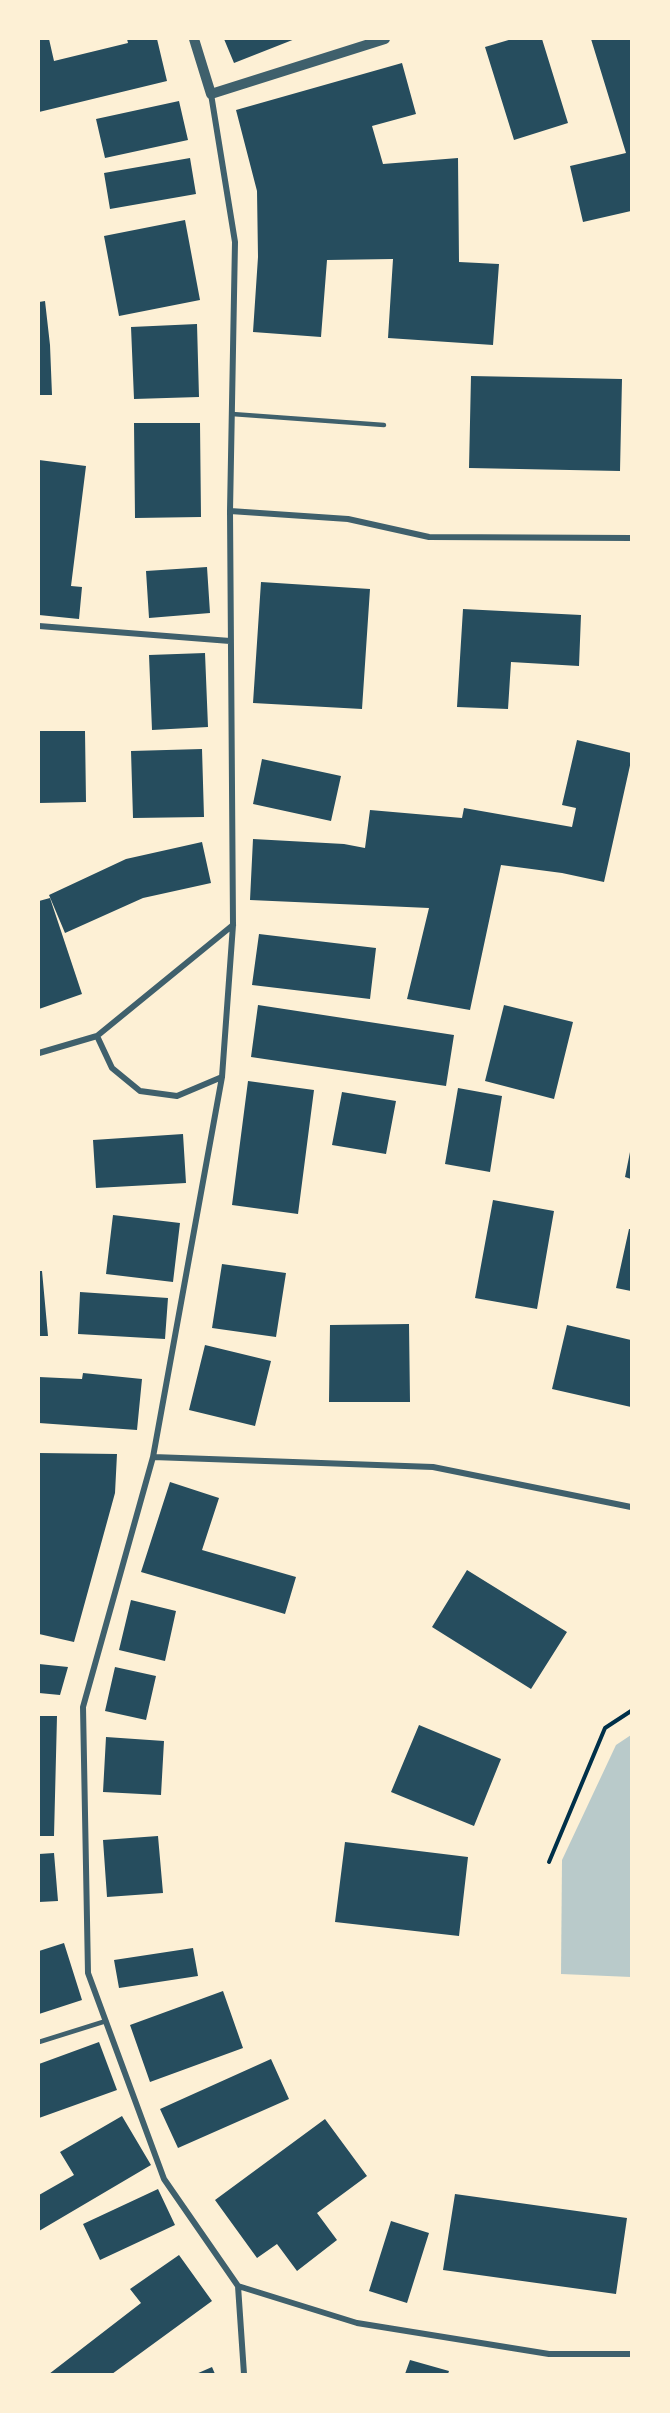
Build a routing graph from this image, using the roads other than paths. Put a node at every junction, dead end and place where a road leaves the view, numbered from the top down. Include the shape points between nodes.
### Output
1 (194, 39) edge
2 (385, 39) edge
3 (211, 94) junction
4 (232, 414) junction
5 (384, 425) dead end
6 (230, 511) junction
7 (631, 538) edge
8 (39, 626) edge
9 (230, 641) junction
10 (233, 925) junction
11 (97, 1036) junction
12 (39, 1053) edge
13 (222, 1077) junction
14 (153, 1457) junction
15 (631, 1507) edge
16 (106, 2021) junction
17 (39, 2042) edge
18 (238, 2286) junction
19 (631, 2354) edge
20 (244, 2374) edge

1 - 3 street
2 - 3 street
3 - 4 street via 235,243
4 - 5 lane
4 - 6 street
6 - 7 street via 348,519 429,537
6 - 9 street
8 - 9 street
9 - 10 street
10 - 11 street
10 - 13 street
11 - 12 street
11 - 13 street via 112,1068 140,1091 177,1096
13 - 14 street
14 - 15 street via 433,1467
14 - 16 street via 83,1707 88,1972
16 - 17 lane
16 - 18 street via 164,2179
18 - 19 street via 357,2323 549,2354
18 - 20 street

